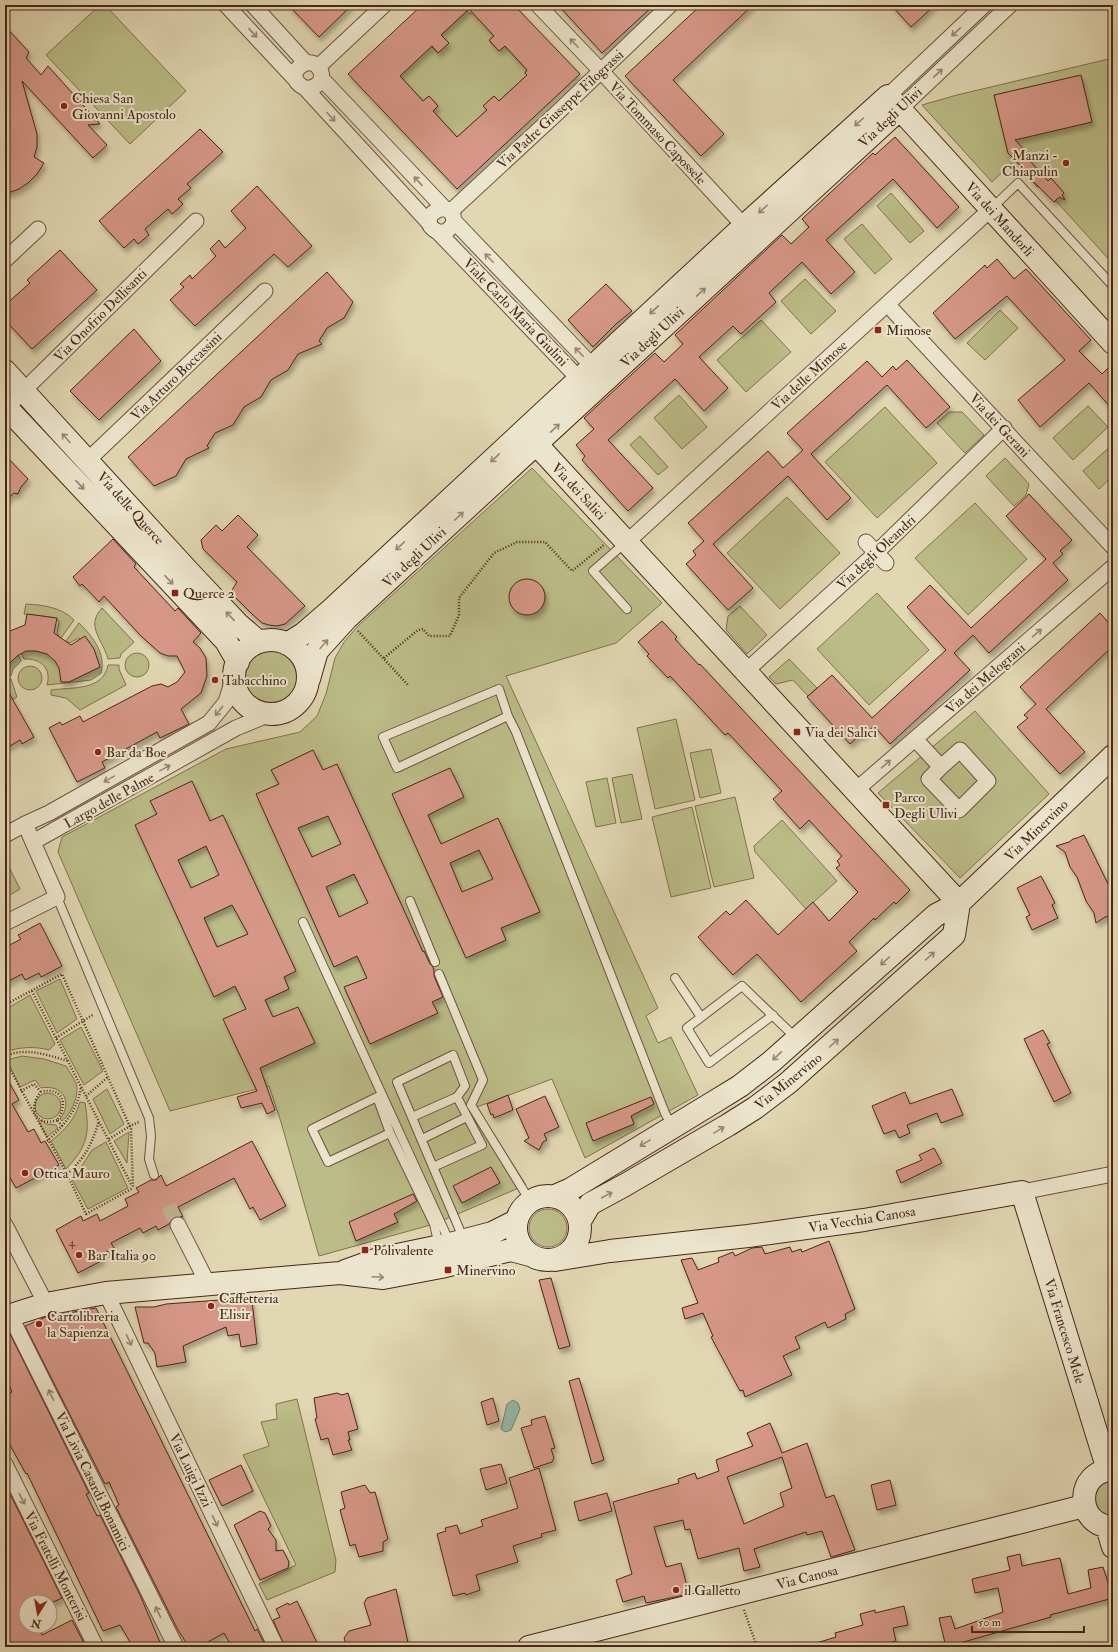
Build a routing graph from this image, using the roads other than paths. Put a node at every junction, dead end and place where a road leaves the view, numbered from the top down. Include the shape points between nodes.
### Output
1 (226, 5) edge
2 (253, 5) edge
3 (384, 5) edge
4 (538, 5) edge
5 (670, 5) edge
6 (984, 5) edge
7 (1010, 5) edge
8 (315, 69) junction
9 (601, 71) junction
10 (300, 84) junction
11 (894, 102) junction
12 (991, 209) junction
13 (450, 214) junction
14 (196, 221) dead end
15 (744, 226) junction
16 (434, 228) junction
17 (38, 229) dead end
18 (5, 260) edge
19 (1113, 286) edge
20 (265, 290) dead end
21 (887, 304) junction
22 (1108, 334) edge
23 (5, 371) edge
24 (593, 379) junction
25 (23, 391) junction
26 (6, 407) edge
27 (1004, 428) junction
28 (530, 438) junction
29 (87, 460) junction
30 (617, 541) junction
31 (866, 542) dead end
32 (1113, 547) edge
33 (881, 558) junction
34 (1113, 567) edge
35 (627, 609) dead end
36 (259, 642) junction
37 (287, 644) junction
38 (236, 669) junction
39 (746, 671) junction
40 (309, 679) junction
41 (270, 714) junction
42 (508, 716) junction
43 (915, 739) junction
44 (1113, 756) edge
45 (941, 767) dead end
46 (856, 790) junction
47 (26, 824) junction
48 (5, 835) edge
49 (33, 842) junction
50 (57, 897) junction
51 (410, 901) dead end
52 (959, 903) junction
53 (303, 922) dead end
54 (5, 924) edge
55 (435, 962) dead end
56 (440, 974) dead end
57 (675, 978) dead end
58 (773, 1015) junction
59 (701, 1017) junction
60 (797, 1038) junction
61 (457, 1097) junction
62 (412, 1117) junction
63 (468, 1117) junction
64 (672, 1127) junction
65 (390, 1133) junction
66 (422, 1139) junction
67 (433, 1168) junction
68 (1113, 1174) edge
69 (154, 1175) dead end
70 (1022, 1192) junction
71 (555, 1196) junction
72 (530, 1201) junction
73 (516, 1222) junction
74 (5, 1225) edge
75 (178, 1225) tunnel mouth
76 (580, 1228) junction
77 (451, 1244) junction
78 (610, 1251) junction
79 (530, 1255) junction
80 (555, 1260) junction
81 (340, 1273) junction
82 (208, 1284) junction
83 (106, 1293) junction
84 (46, 1304) junction
85 (8, 1316) edge
86 (5, 1464) edge
87 (1111, 1470) edge
88 (1084, 1506) junction
89 (1110, 1527) edge
90 (1113, 1547) edge
91 (96, 1647) edge
92 (176, 1647) edge
93 (276, 1647) edge
94 (529, 1647) edge

1 -> 10 street, Viale Carlo Maria Giulini
2 - 8 street, Viale Carlo Maria Giulini
3 - 8 street
9 -> 4 street, Via Tommaso Capossele
5 - 9 street, Via Padre Giuseppe Filograssi
6 -> 11 street, Via degli Ulivi
11 -> 7 street, Via degli Ulivi
8 - 10 street via 299,66 296,70
8 - 10 street via 320,82 314,88
13 -> 8 street, Viale Carlo Maria Giulini
9 - 13 street, Via Padre Giuseppe Filograssi
9 - 15 street, Via Tommaso Capossele
10 -> 16 street, Viale Carlo Maria Giulini
11 - 12 street, Via dei Mandorli
11 -> 15 street, Via degli Ulivi
24 -> 11 street, Via degli Ulivi
12 - 19 lane via 1018,183
12 - 21 street, Via delle Mimose
12 - 22 street, Via dei Mandorli
13 - 16 street via 449,230 442,232
13 - 16 street via 434,211 430,216
24 -> 13 street, Viale Carlo Maria Giulini
14 - 25 street, Via Onofrio Dellisanti
15 -> 24 street, Via degli Ulivi
16 - 24 street, Viale Carlo Maria Giulini
17 - 18 street
20 - 29 street, Via Arturo Boccassini
21 - 27 street, Via dei Gerani
21 - 30 street, Via delle Mimose
23 - 25 street, Via delle Querce
24 - 28 street, Via degli Ulivi
25 - 26 street, Via Onofrio Dellisanti
29 -> 25 street, Via delle Querce
26 -> 38 street, Via delle Querce via 226,641
27 - 32 street, Via dei Gerani
27 - 33 street, Via degli Oleandri
28 - 30 street, Via dei Salici
28 -> 37 street, Via degli Ulivi via 303,634
40 -> 28 street, Via degli Ulivi via 318,651 346,619
36 -> 29 street, Via delle Querce via 238,624
30 - 35 lane via 593,571
30 - 39 street, Via dei Salici
31 - 33 street
33 - 39 street, Via degli Oleandri
43 -> 34 street, Via dei Melograni
36 - 37 street via 268,640
36 - 38 street via 243,653
37 - 40 street via 303,658
38 - 41 street via 236,687 241,698 258,712
38 -> 47 street, Largo delle Palme via 226,702 209,723
39 - 46 street, Via dei Salici
40 - 41 street via 301,700 282,713
49 -> 41 street, Largo delle Palme via 236,728
42 - 42 lane via 499,689 383,737 397,768
42 - 64 lane
43 - 45 street
46 -> 43 street, Via dei Melograni
44 - 52 street, Via Minervino
46 - 52 street, Via dei Salici
47 - 48 street, Largo delle Palme
47 - 49 street
49 - 50 street
50 - 54 street
50 - 69 lane via 148,1118 151,1136 149,1158
51 - 55 lane
52 -> 60 street, Via Minervino via 936,915
76 -> 52 street, Via Minervino via 590,1204 680,1154 788,1084 954,935
53 - 77 lane
56 - 72 lane via 483,1080 471,1104
57 - 59 lane
58 - 59 lane via 742,986
58 - 59 lane via 709,1062 687,1028
58 - 60 lane
60 -> 64 street, Via Minervino via 740,1086
61 - 62 lane
61 - 62 lane via 465,1086 453,1055 397,1082
61 - 63 lane
62 - 66 lane
63 - 66 lane
63 - 67 lane via 482,1145
64 -> 71 street, Via Minervino via 571,1189
65 - 65 lane via 377,1097 312,1129 328,1162
65 - 77 lane via 434,1224
66 - 67 lane
67 - 77 lane
68 - 70 street, Via Vecchia Canosa
70 - 78 street, Via Vecchia Canosa via 856,1221
70 - 87 street, Via Francesco Mele
71 - 72 street via 542,1196
71 - 76 street via 571,1204 577,1212
72 - 73 street via 524,1206
73 - 77 street via 492,1233
73 - 79 street via 518,1240
74 - 84 street
75 - 82 street
76 - 78 street, Via Vecchia Canosa via 593,1246
76 - 80 street via 577,1243 572,1251
77 - 81 street via 378,1259
78 - 80 street, Via Vecchia Canosa
79 - 80 street via 542,1260
81 -> 79 street via 383,1278 511,1250
81 - 82 street
82 - 83 street
83 - 84 street
83 -> 93 street, Via Luigi Izzi
84 - 85 street
92 -> 85 street, Via Livia Casardi Bonamici
86 -> 91 street, Via Fratelli Monterisi
87 - 88 street via 1092,1479 1086,1487
88 - 89 street via 1093,1520
88 - 94 street, Via Canosa
89 - 90 street

